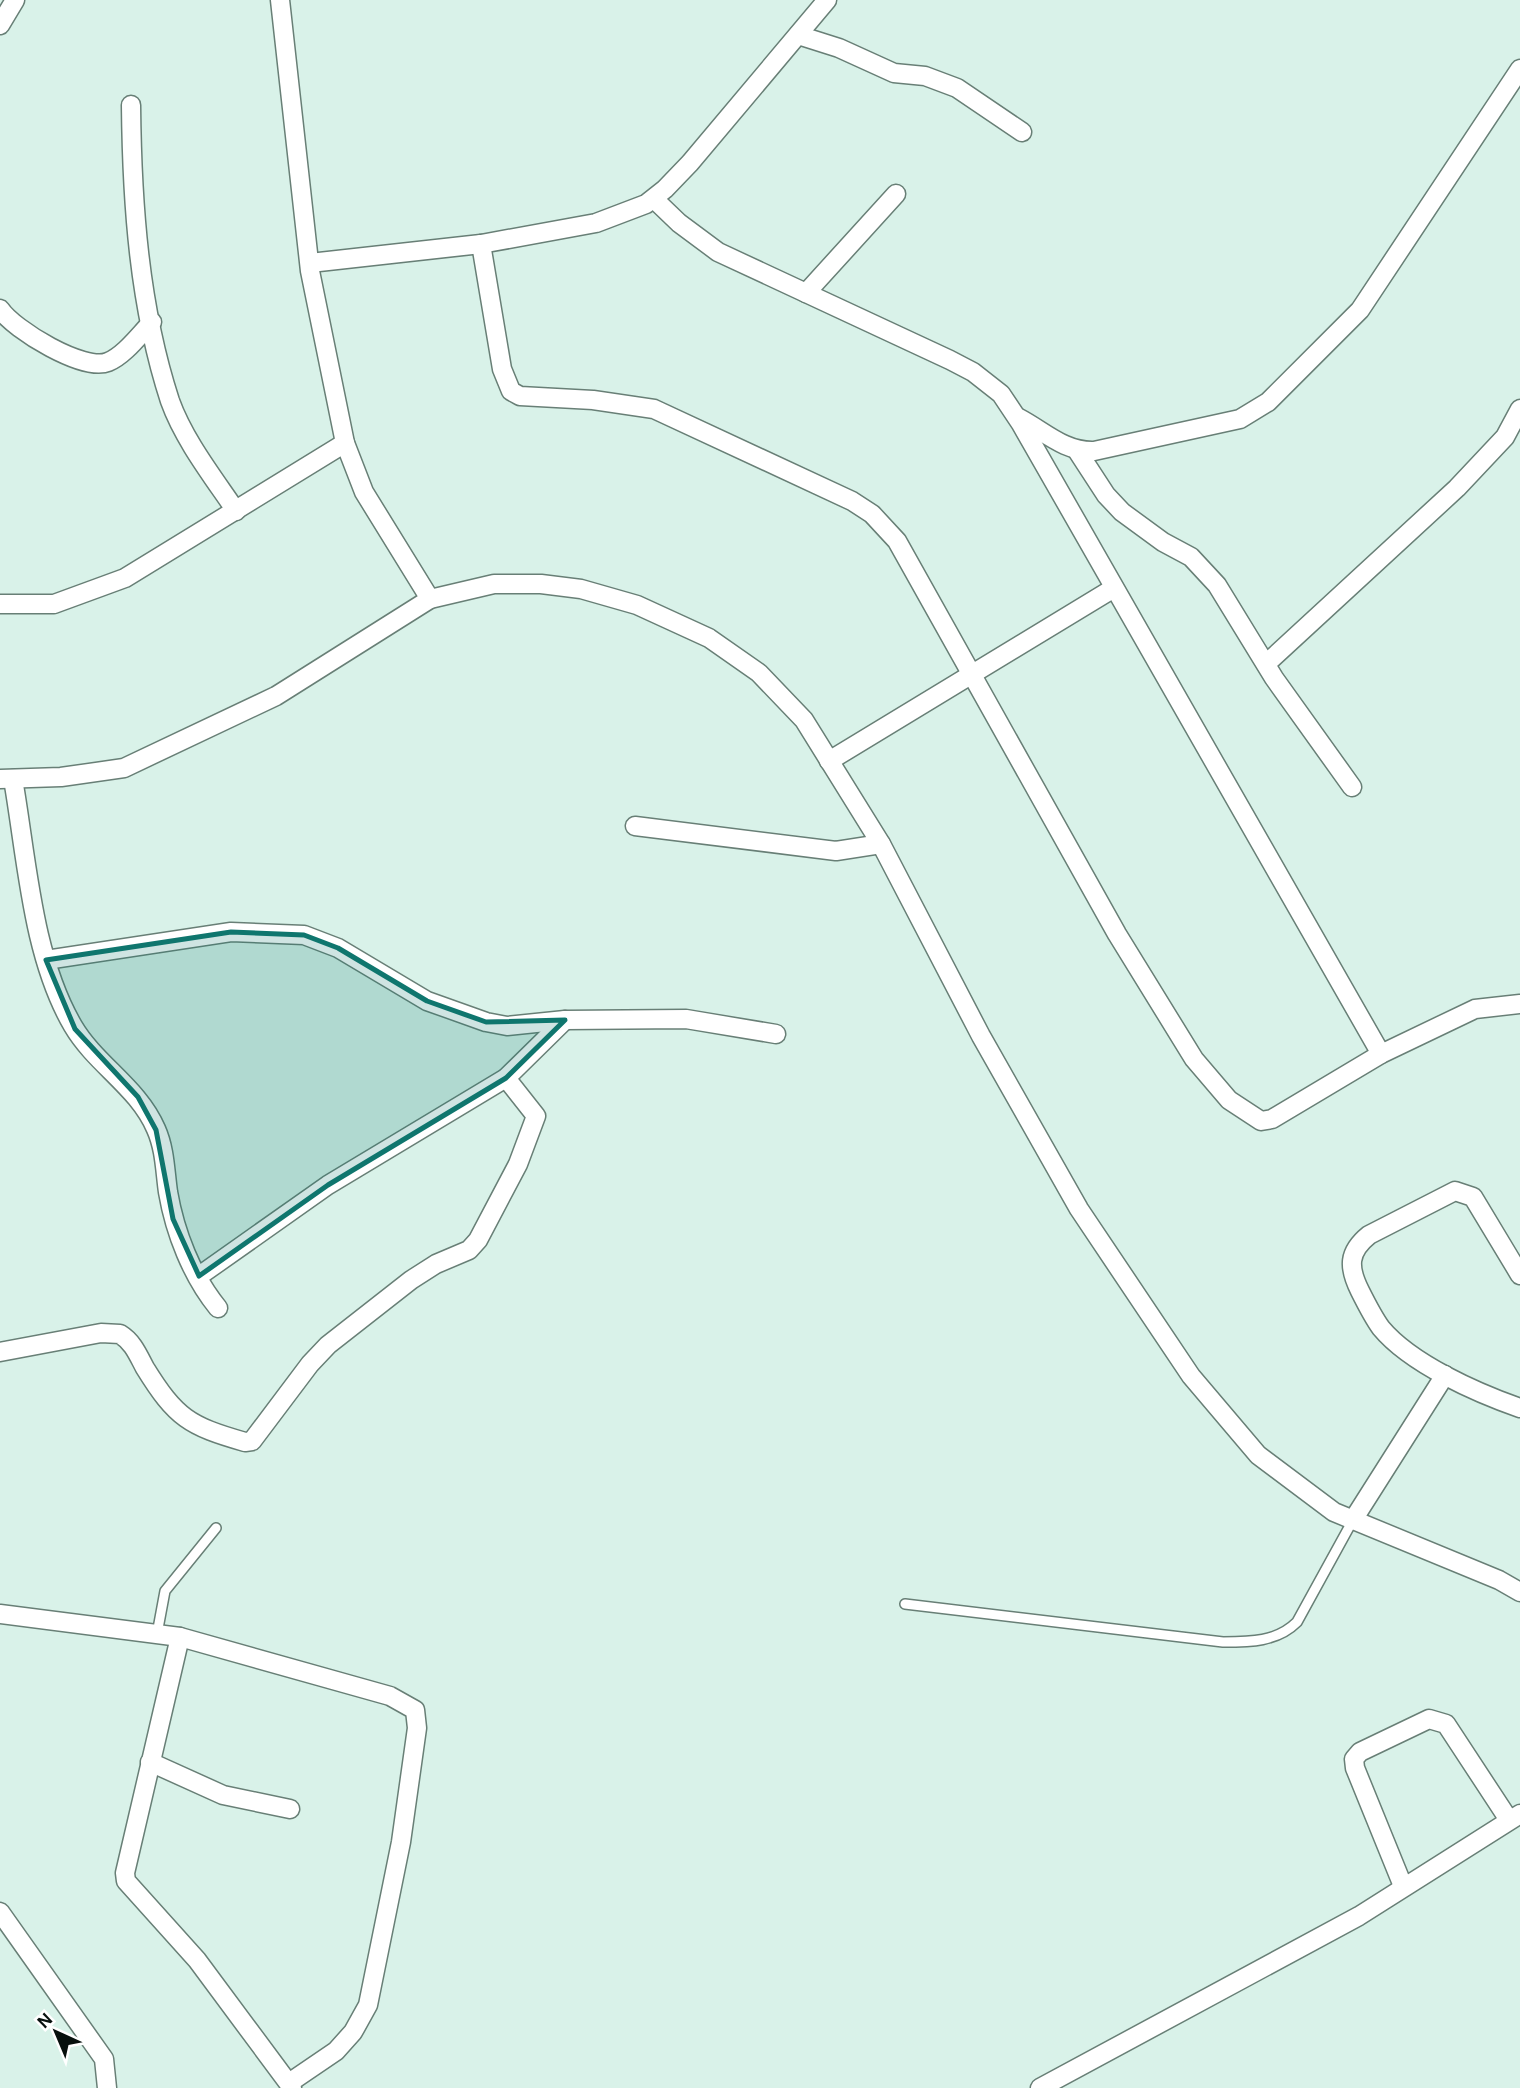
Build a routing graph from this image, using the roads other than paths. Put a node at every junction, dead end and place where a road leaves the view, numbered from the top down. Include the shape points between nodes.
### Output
1 (15, 0) edge
2 (280, 0) edge
3 (827, 0) edge
4 (0, 25) edge
5 (797, 35) junction
6 (1520, 69) edge
7 (131, 105) dead end
8 (1022, 132) dead end
9 (896, 194) dead end
10 (654, 199) junction
11 (481, 244) junction
12 (310, 263) junction
13 (806, 293) junction
14 (0, 309) edge
15 (152, 322) junction
16 (1520, 409) edge
17 (1016, 417) junction
18 (345, 443) junction
19 (1078, 452) junction
20 (236, 511) junction
21 (1114, 589) junction
22 (430, 599) junction
23 (0, 604) edge
24 (1266, 664) junction
25 (971, 674) junction
26 (829, 761) junction
27 (6, 779) edge
28 (1352, 787) dead end
29 (635, 826) dead end
30 (881, 844) junction
31 (46, 960) junction
32 (1520, 1004) edge
33 (565, 1020) junction
34 (776, 1034) dead end
35 (1381, 1054) junction
36 (506, 1078) junction
37 (1520, 1275) edge
38 (199, 1276) junction
39 (218, 1308) dead end
40 (0, 1352) edge
41 (1445, 1375) junction
42 (1520, 1408) edge
43 (1353, 1520) junction
44 (216, 1528) dead end
45 (1520, 1592) edge
46 (905, 1604) dead end
47 (0, 1614) edge
48 (157, 1634) junction
49 (180, 1637) junction
50 (150, 1762) junction
51 (290, 1810) dead end
52 (1515, 1817) edge
53 (1403, 1886) junction
54 (0, 1912) edge
55 (290, 2085) edge
56 (107, 2088) edge
57 (1040, 2088) edge

1 - 4 street
2 - 12 street
3 - 5 street
5 - 8 street via 894,73 925,76 957,88
5 - 10 street
6 - 19 street via 1360,310 1268,402 1240,419
7 - 15 street via 139,259
9 - 13 street
10 - 11 street via 596,223
10 - 13 street via 718,252
11 - 12 street
11 - 25 street via 500,360 512,390 532,397 654,409 852,501 872,514 897,541
12 - 18 street
13 - 17 street via 973,372 1000,394
14 - 15 street via 27,334 90,364 108,362
15 - 20 street via 171,402 198,455
16 - 24 street via 1505,437 1457,488
17 - 19 street
17 - 21 street
18 - 20 street
18 - 22 street via 364,492
19 - 24 street via 1122,512 1191,557 1217,585
20 - 23 street via 125,578 91,592 54,604
21 - 25 street
21 - 35 street
22 - 26 street via 494,584 541,584 581,589 636,605 709,638 759,673 804,720
22 - 27 street via 276,696 124,768
24 - 28 street
25 - 26 street
25 - 35 street via 1117,933 1199,1066 1229,1100 1261,1121 1272,1119
26 - 30 street
27 - 31 street
29 - 30 street via 836,851
30 - 43 street via 981,1036 1079,1209 1191,1376 1258,1455 1334,1512
31 - 33 street via 231,932 304,935 338,948 427,1000 486,1022 507,1026
31 - 38 street via 53,988 75,1029 138,1097 156,1130 173,1219
32 - 35 street via 1475,1009
33 - 34 street via 687,1019
33 - 36 street
36 - 38 street via 328,1185
36 - 40 street via 536,1116 518,1164 478,1240 469,1250 411,1280 328,1345 252,1441 201,1429 174,1412 134,1347 120,1334 101,1333
37 - 41 street via 1480,1208 1465,1192 1448,1192 1359,1243 1351,1268 1382,1328
38 - 39 street
41 - 42 street
41 - 43 street
43 - 45 street
43 - 46 lane via 1297,1622 1289,1631 1261,1642 1223,1643
44 - 48 lane via 165,1591
47 - 48 street
48 - 49 street
49 - 50 street
49 - 55 street via 390,1696 412,1706 417,1716 401,1842 368,2005 336,2051
50 - 51 street via 223,1795
50 - 55 street via 126,1881 197,1960
52 - 53 street
52 - 53 street via 1446,1724 1429,1719 1360,1752 1354,1759 1355,1768
53 - 57 street via 1359,1916
54 - 56 street via 104,2059

